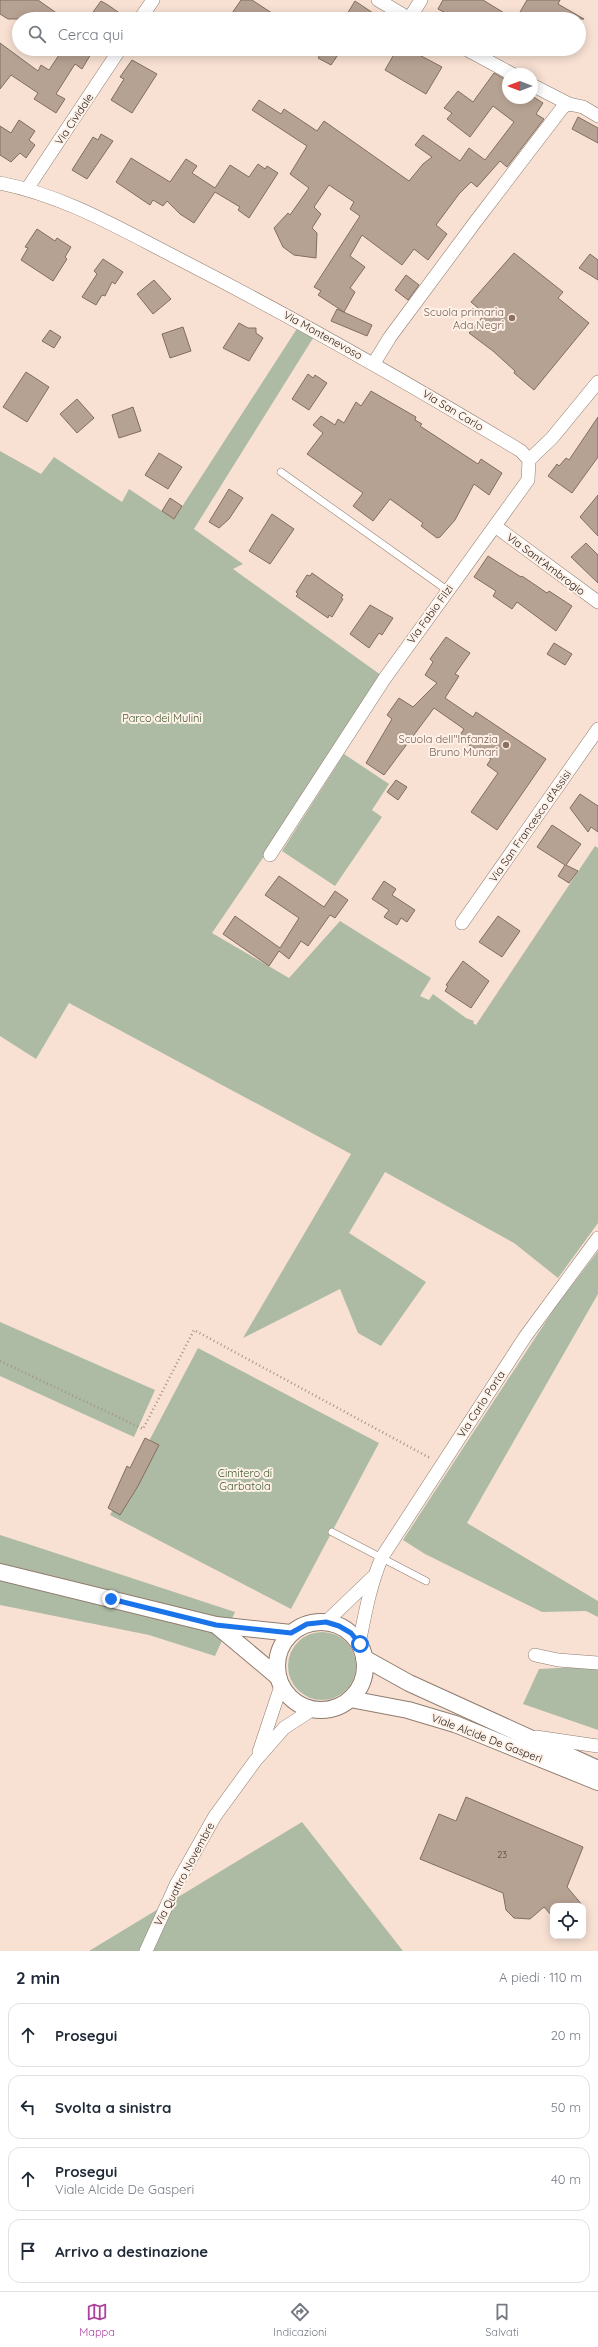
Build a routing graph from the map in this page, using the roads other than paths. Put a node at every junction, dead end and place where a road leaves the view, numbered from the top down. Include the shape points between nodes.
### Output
1 (153, 0) edge
2 (378, 0) edge
3 (421, 0) edge
4 (145, 12) edge
5 (398, 12) edge
6 (413, 12) edge
7 (115, 56) edge
8 (479, 56) edge
9 (502, 69) edge
10 (538, 88) edge
11 (569, 104) junction
12 (598, 116) edge
13 (0, 183) edge
14 (27, 189) junction
15 (374, 363) junction
16 (598, 382) edge
17 (529, 460) junction
18 (282, 472) dead end
19 (495, 526) junction
20 (447, 590) junction
21 (598, 602) edge
22 (598, 729) edge
23 (270, 855) dead end
24 (462, 923) dead end
25 (598, 1238) edge
26 (332, 1532) dead end
27 (382, 1558) junction
28 (0, 1572) edge
29 (374, 1576) junction
30 (426, 1581) dead end
31 (326, 1622) junction
32 (216, 1625) junction
33 (291, 1633) junction
34 (362, 1651) junction
35 (535, 1655) dead end
36 (598, 1663) edge
37 (280, 1681) junction
38 (350, 1699) junction
39 (313, 1709) junction
40 (520, 1734) junction
41 (598, 1746) edge
42 (255, 1761) junction
43 (598, 1769) edge
44 (598, 1782) edge
45 (146, 1951) edge

1 - 4 street
2 - 5 street
3 - 6 street
7 - 14 street, Via Cividale
8 - 9 street
10 - 11 street
11 - 12 street via 583,107
11 - 15 street, Via Montenevoso via 563,107 486,208 390,337
13 - 14 street, Via Montenevoso
14 - 15 street, Via Montenevoso via 84,210 244,292
15 - 17 street, Via San Carlo via 521,450
16 - 17 street via 552,438
17 - 19 street, Via Fabio Filzi via 528,480
18 - 20 lane
19 - 20 street, Via Fabio Filzi
19 - 21 street, Via Sant'Ambrogio
20 - 23 street, Via Fabio Filzi via 385,678
22 - 24 street, Via San Francesco d'Assisi
25 - 27 street, Via Carlo Porta via 525,1337
26 - 27 lane
27 - 29 street, Via Carlo Porta
27 - 30 lane
28 - 32 street
29 - 31 street
29 - 34 street
31 - 33 street via 307,1624
31 - 34 street via 345,1630
32 - 33 street
32 - 37 street
33 - 37 street via 278,1653
34 - 38 street via 364,1673 360,1687
34 - 40 street, Viale Alcide De Gasperi via 409,1682
35 - 36 street via 558,1660
37 - 39 street via 289,1697 300,1705
37 - 42 street
38 - 39 street via 333,1708
38 - 44 street, Viale Alcide De Gasperi via 408,1710 455,1724
39 - 42 street via 284,1728
40 - 41 street
40 - 43 street, Viale Alcide De Gasperi
42 - 45 street, Via Quattro Novembre via 194,1850 156,1925

